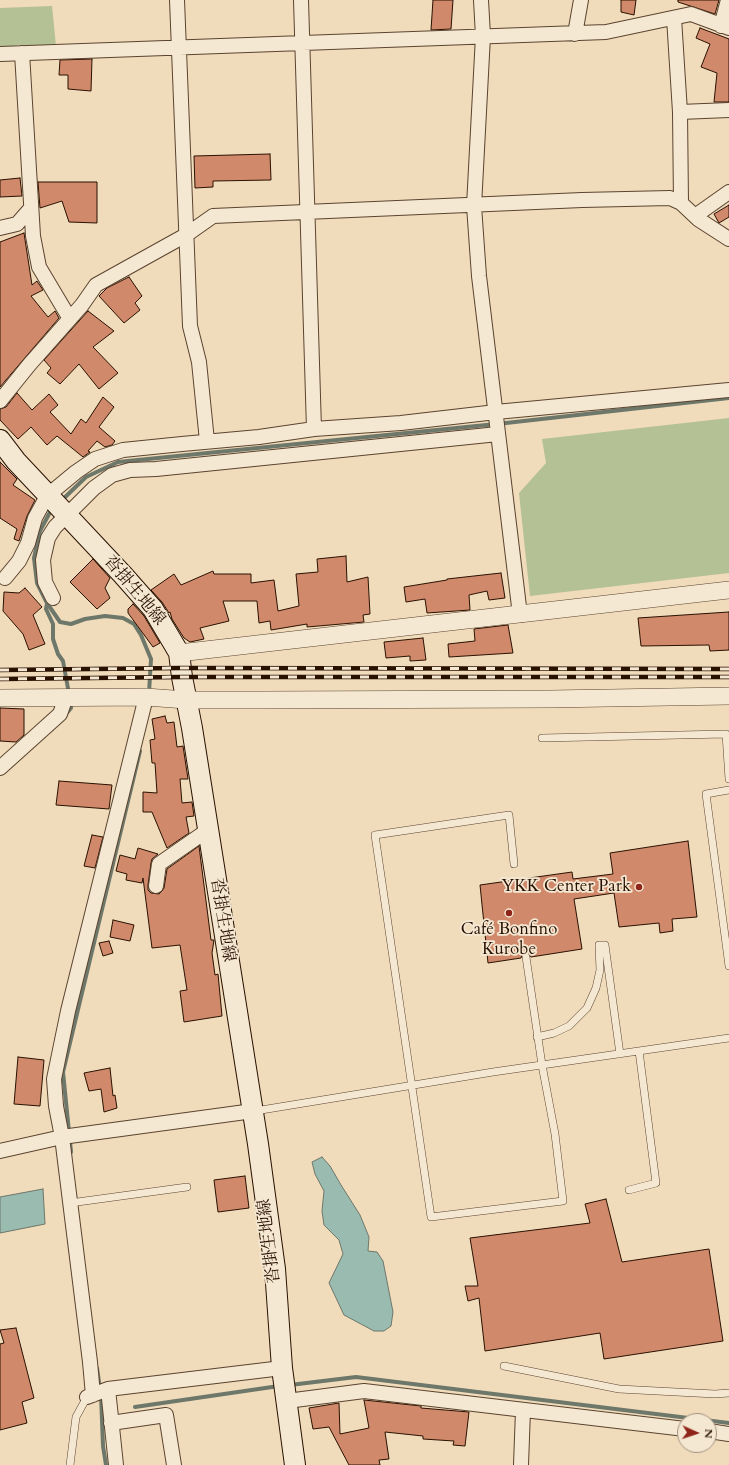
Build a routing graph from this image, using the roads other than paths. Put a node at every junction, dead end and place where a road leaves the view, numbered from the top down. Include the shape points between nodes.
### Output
1 (177, 0) edge
2 (301, 0) edge
3 (481, 0) edge
4 (581, 0) edge
5 (728, 0) edge
6 (674, 18) junction
7 (725, 27) edge
8 (574, 34) junction
9 (483, 36) junction
10 (302, 43) junction
11 (179, 47) junction
12 (22, 53) junction
13 (0, 54) edge
14 (729, 110) edge
15 (680, 112) junction
16 (729, 192) edge
17 (681, 203) junction
18 (474, 206) junction
19 (31, 208) junction
20 (308, 212) junction
21 (695, 216) junction
22 (0, 228) edge
23 (186, 235) junction
24 (729, 239) edge
25 (70, 319) junction
26 (729, 390) edge
27 (0, 401) edge
28 (496, 412) junction
29 (314, 429) junction
30 (498, 434) junction
31 (0, 440) edge
32 (207, 442) junction
33 (58, 507) junction
34 (5, 578) dead end
35 (729, 590) edge
36 (53, 598) dead end
37 (520, 615) junction
38 (180, 653) junction
39 (729, 696) edge
40 (66, 697) junction
41 (146, 697) junction
42 (0, 698) edge
43 (186, 700) junction
44 (542, 738) dead end
45 (0, 768) edge
46 (729, 779) edge
47 (729, 790) edge
48 (208, 830) junction
49 (514, 864) dead end
50 (156, 886) dead end
51 (526, 957) dead end
52 (729, 966) edge
53 (537, 1037) junction
54 (729, 1038) edge
55 (639, 1051) junction
56 (620, 1054) junction
57 (542, 1065) junction
58 (413, 1086) junction
59 (253, 1111) junction
60 (62, 1137) junction
61 (0, 1151) edge
62 (187, 1187) dead end
63 (629, 1190) dead end
64 (70, 1203) junction
65 (504, 1366) dead end
66 (282, 1368) junction
67 (108, 1389) junction
68 (729, 1393) edge
69 (90, 1396) junction
70 (287, 1401) junction
71 (524, 1410) junction
72 (111, 1423) junction
73 (677, 1428) edge
74 (717, 1432) edge
75 (729, 1434) edge
76 (70, 1465) edge
77 (116, 1465) edge
78 (174, 1465) edge
79 (295, 1465) edge
80 (521, 1465) edge

1 - 11 street
2 - 10 street
3 - 9 street
4 - 8 street
5 - 7 street
6 - 7 street via 691,14
6 - 8 street via 606,32
6 - 15 street
8 - 9 street
9 - 10 street
9 - 18 street
10 - 11 street
10 - 20 street
11 - 12 street
11 - 23 street
12 - 13 street
12 - 19 street
14 - 15 street
15 - 17 street
16 - 21 street
17 - 18 street via 670,198
17 - 21 street
18 - 20 street
18 - 28 street
19 - 22 street via 17,224
19 - 25 street via 39,267
20 - 23 street via 213,216
20 - 29 street
21 - 24 street
23 - 25 street via 96,285
23 - 32 street via 190,326 199,362
25 - 27 street
26 - 28 street
28 - 29 street via 401,423
28 - 30 street
29 - 32 street
30 - 33 street via 130,470 112,476
30 - 37 street
31 - 33 main road, 沓掛生地線
32 - 33 street via 123,450 95,459 76,472
33 - 34 street via 35,518 28,543 19,561
33 - 36 street via 55,527 48,538 43,560 45,582
33 - 38 main road, 沓掛生地線 via 153,609
35 - 37 street
37 - 38 street
38 - 43 main road, 沓掛生地線
39 - 43 street
40 - 41 street
40 - 42 street
40 - 45 street via 60,714
41 - 43 street
41 - 60 street via 68,1011 54,1079
43 - 48 main road, 沓掛生地線
44 - 46 lane via 726,734
47 - 52 lane via 706,794
48 - 50 street via 159,864
48 - 59 main road, 沓掛生地線
49 - 58 lane via 509,815 375,835
51 - 53 lane
53 - 56 lane via 554,1034 569,1026 587,1008 596,988 600,970 599,945 605,945
53 - 57 lane
54 - 55 lane
55 - 56 lane
55 - 63 lane via 656,1183
56 - 57 lane
57 - 58 lane
57 - 58 lane via 555,1134 563,1201 432,1218
58 - 59 lane
59 - 60 street
59 - 66 main road, 沓掛生地線 via 275,1269
60 - 61 street
60 - 64 street
62 - 64 lane
64 - 69 street via 90,1362
65 - 68 lane via 619,1389
66 - 67 street
66 - 70 main road, 沓掛生地線
67 - 69 street
67 - 72 street
69 - 76 lane via 76,1417
70 - 71 street via 364,1391
70 - 79 main road, 沓掛生地線
71 - 73 street
71 - 80 street
72 - 77 street
72 - 78 street via 166,1415
74 - 75 street

